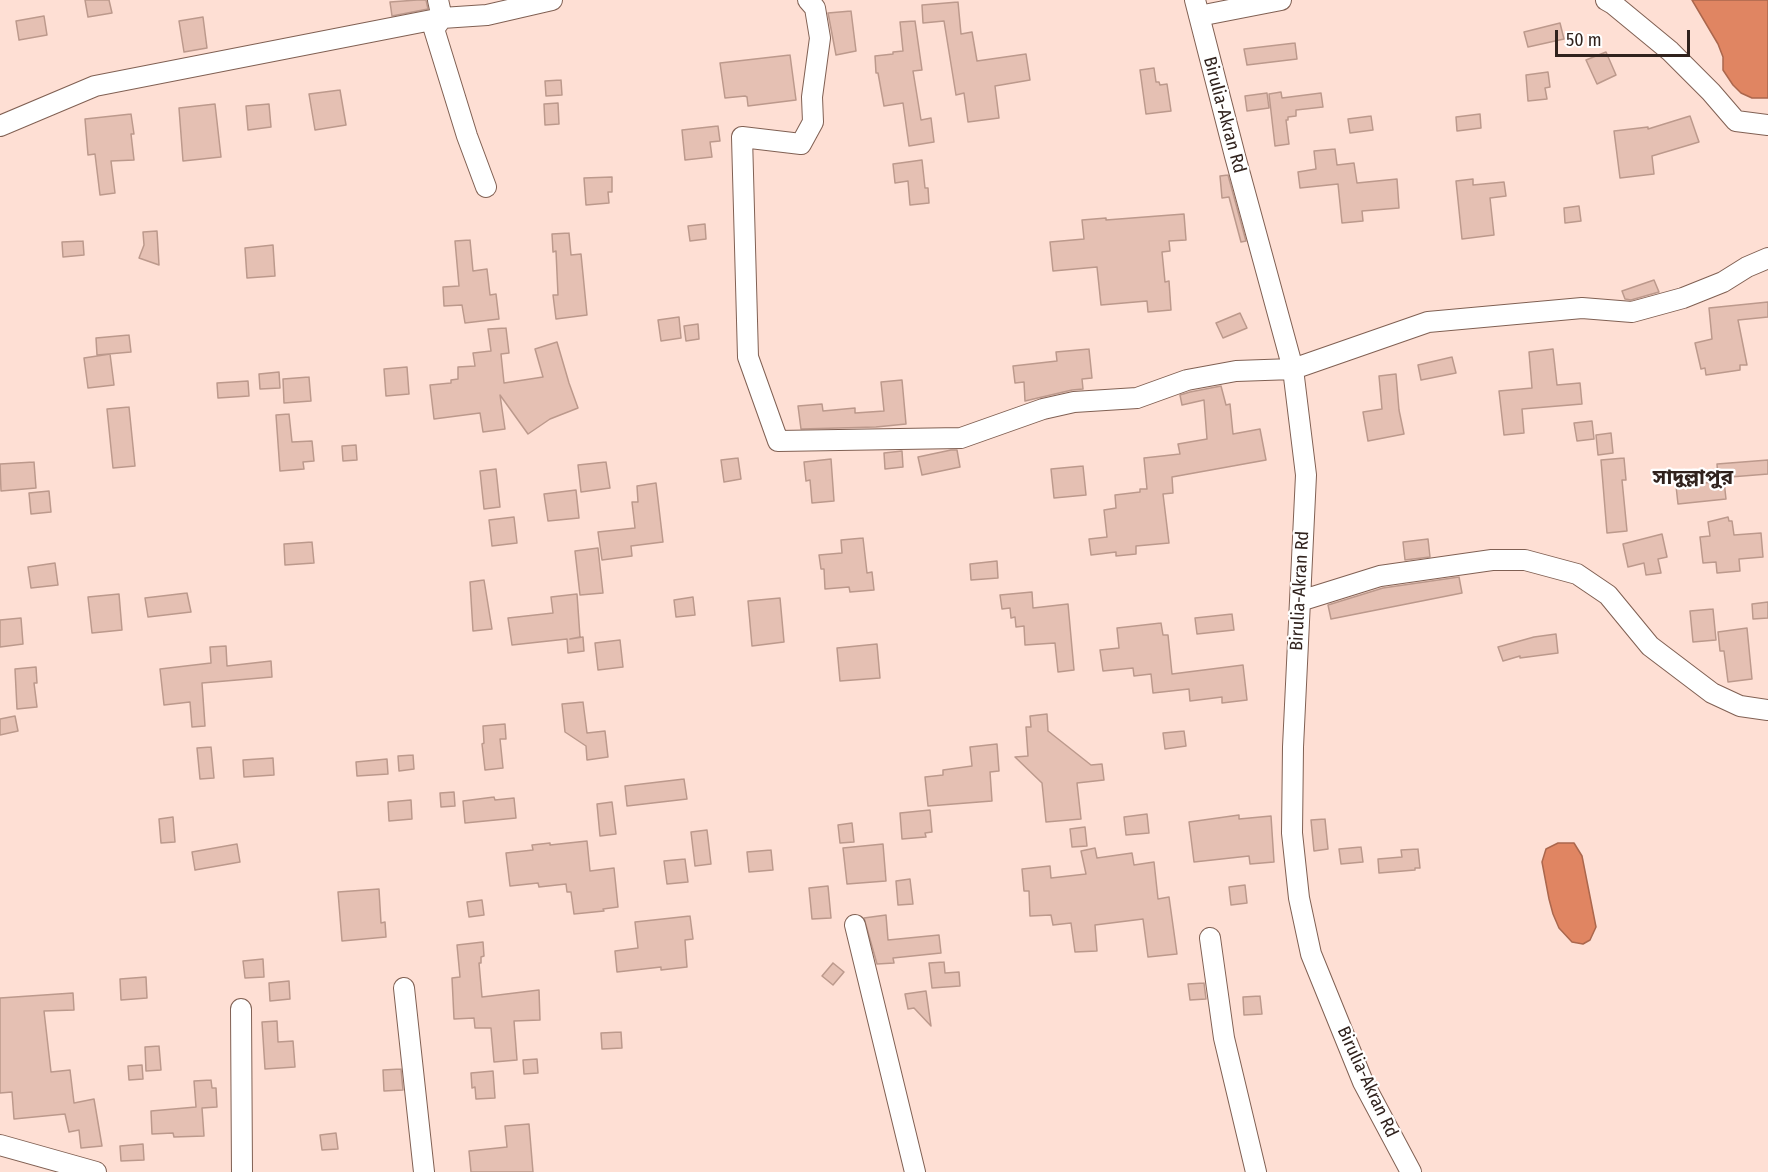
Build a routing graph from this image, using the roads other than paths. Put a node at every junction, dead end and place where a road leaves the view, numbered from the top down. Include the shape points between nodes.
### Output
1 (552, 0) edge
2 (808, 0) edge
3 (1281, 0) edge
4 (1606, 0) edge
5 (1197, 8) edge
6 (440, 9) edge
7 (1768, 124) edge
8 (0, 126) edge
9 (486, 187) dead end
10 (1768, 258) edge
11 (1293, 369) junction
12 (1300, 601) junction
13 (1768, 710) edge
14 (855, 925) dead end
15 (1210, 938) dead end
16 (404, 988) dead end
17 (241, 1009) dead end
18 (0, 1145) edge
19 (96, 1172) edge
20 (242, 1172) edge
21 (424, 1172) edge
22 (915, 1172) edge
23 (1256, 1172) edge
24 (1411, 1172) edge

1 - 6 street via 487,15
2 - 11 street via 815,8 820,38 812,97 813,122 801,144 742,137 748,357 778,441 961,438 1074,402 1137,398 1187,380 1236,370
3 - 5 street
4 - 7 street via 1670,51 1736,121
5 - 11 street, Birulia-Akran Rd
6 - 8 street via 95,86
6 - 9 street via 434,29
10 - 11 street via 1683,298 1632,312 1582,308 1428,322
11 - 12 street, Birulia-Akran Rd via 1306,475
12 - 13 street via 1380,576 1492,560 1525,560 1577,574 1608,595 1650,646 1712,693 1740,706
12 - 24 street, Birulia-Akran Rd via 1292,833 1299,898 1311,954 1363,1082
14 - 22 street
15 - 23 street via 1224,1038
16 - 21 street
17 - 20 street
18 - 19 street

